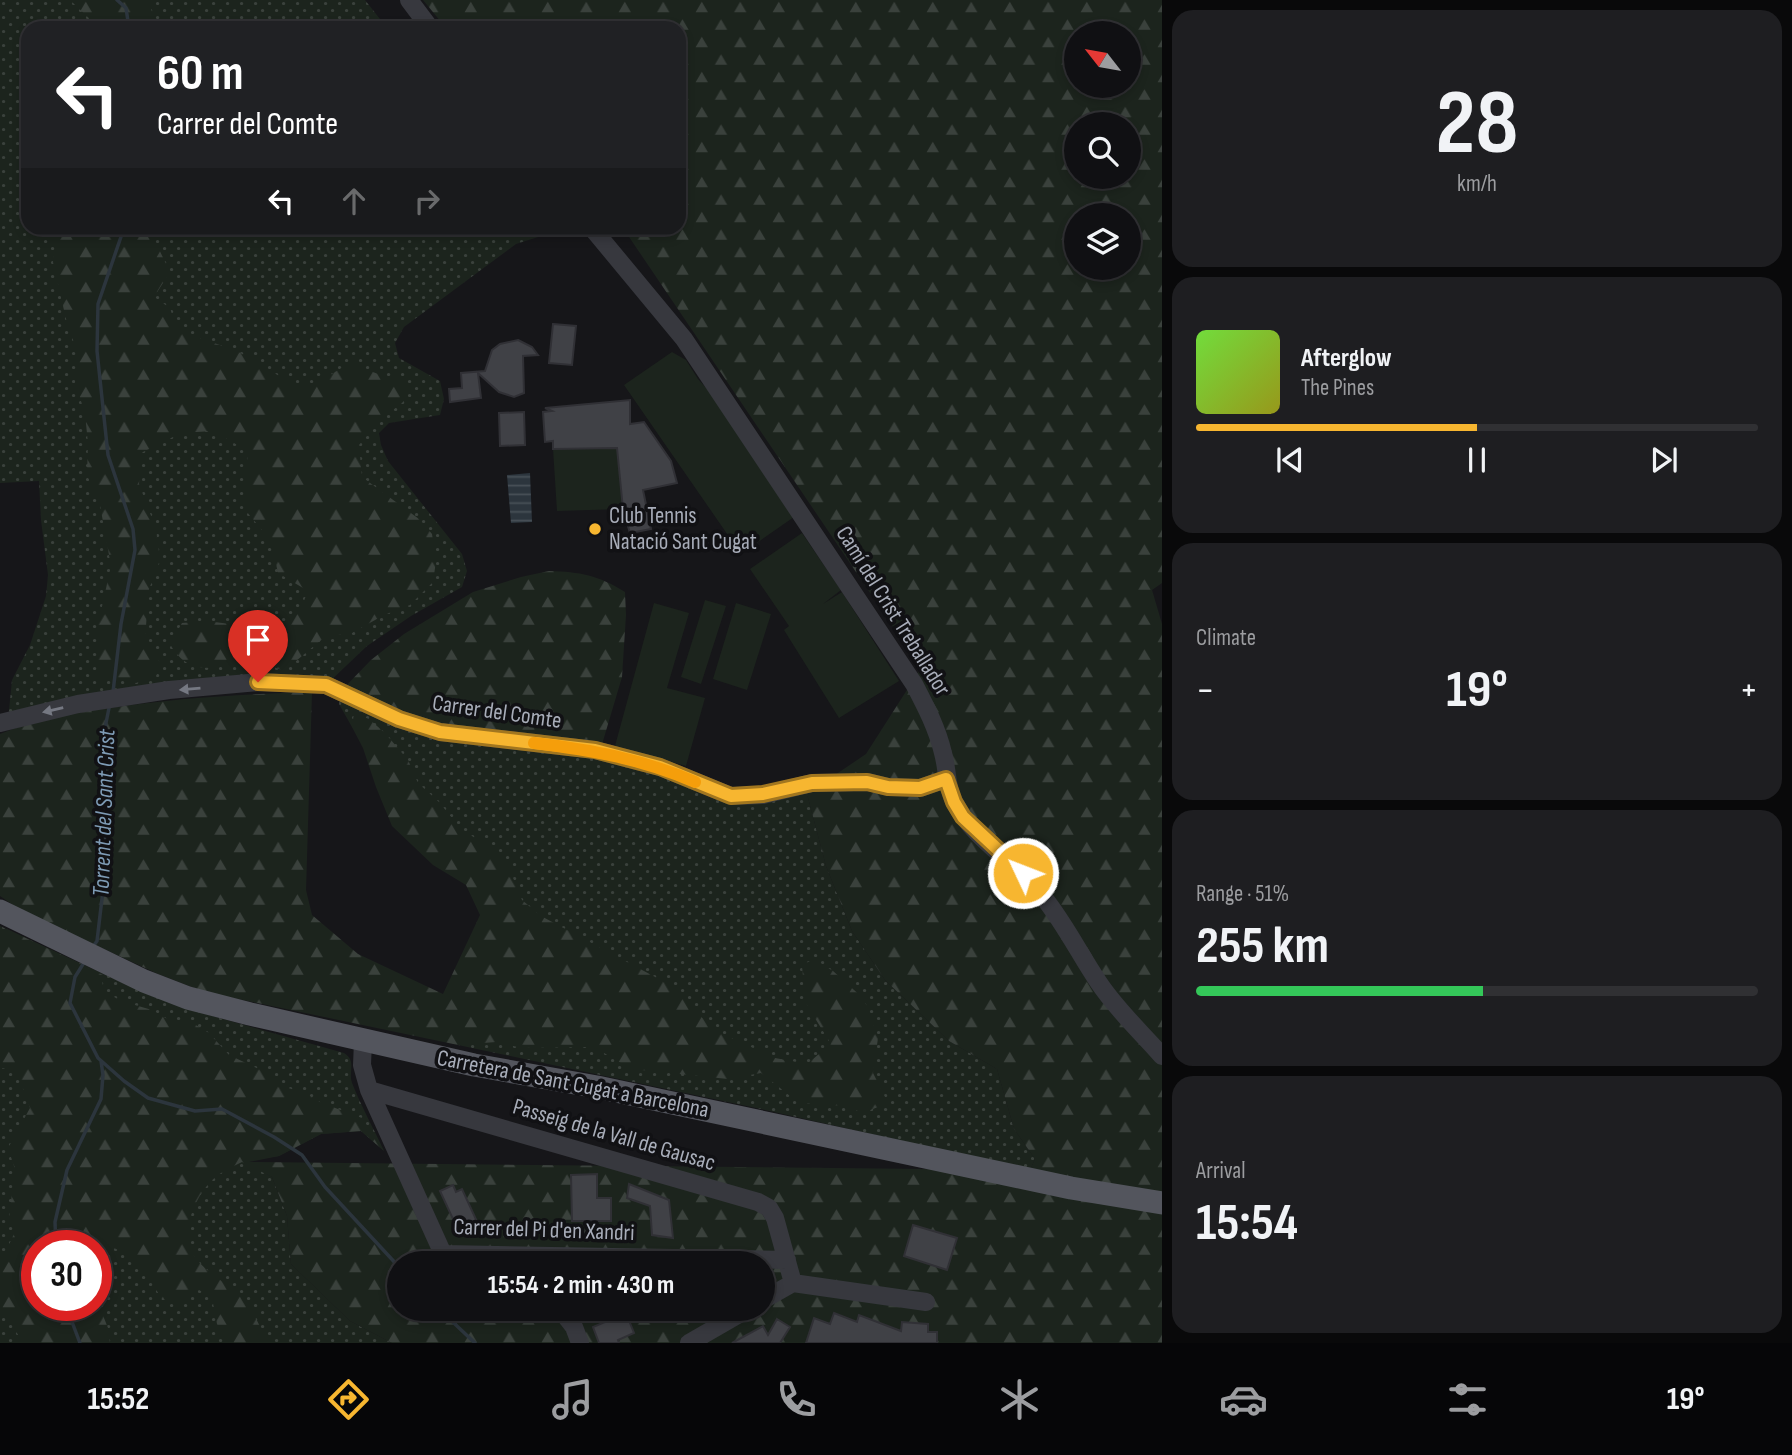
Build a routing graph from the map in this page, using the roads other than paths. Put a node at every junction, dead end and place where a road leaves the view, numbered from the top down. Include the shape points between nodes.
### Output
1 (409, 0) edge
2 (425, 21) edge
3 (598, 235) edge
4 (0, 723) edge
5 (946, 779) junction
6 (0, 911) edge
7 (363, 1041) junction
8 (1162, 1056) edge
9 (369, 1090) junction
10 (1158, 1202) edge
11 (442, 1251) edge
12 (775, 1260) edge
13 (787, 1260) junction
14 (793, 1283) junction
15 (775, 1293) edge
16 (926, 1301) dead end
17 (570, 1321) edge
18 (727, 1321) edge
19 (580, 1343) edge
20 (689, 1343) edge

1 - 2 street
3 - 5 street, Camí del Crist Treballador via 684,339 880,631 929,712
5 -> 4 street, Carrer del Comte via 920,788 867,782 812,783 731,796 660,767 595,750 440,732 399,719 326,685 258,682 169,690
5 - 8 street, Camí del Crist Treballador via 963,817 1044,897 1110,999
6 - 7 main road, Carretera de Sant Cugat a Barcelona via 188,998
7 - 9 street, Carrer del Pi d'en Xandri via 362,1065
7 - 10 main road, Carretera de Sant Cugat a Barcelona via 1071,1188
9 - 11 street, Carrer del Pi d'en Xandri
9 - 13 street, Passeig de la Vall de Gausac via 758,1202 775,1217
12 - 13 street, Carrer del Pi d'en Xandri
13 - 14 street, Passeig de la Vall de Gausac
14 - 15 street
14 - 16 street
17 - 19 street
18 - 20 street

